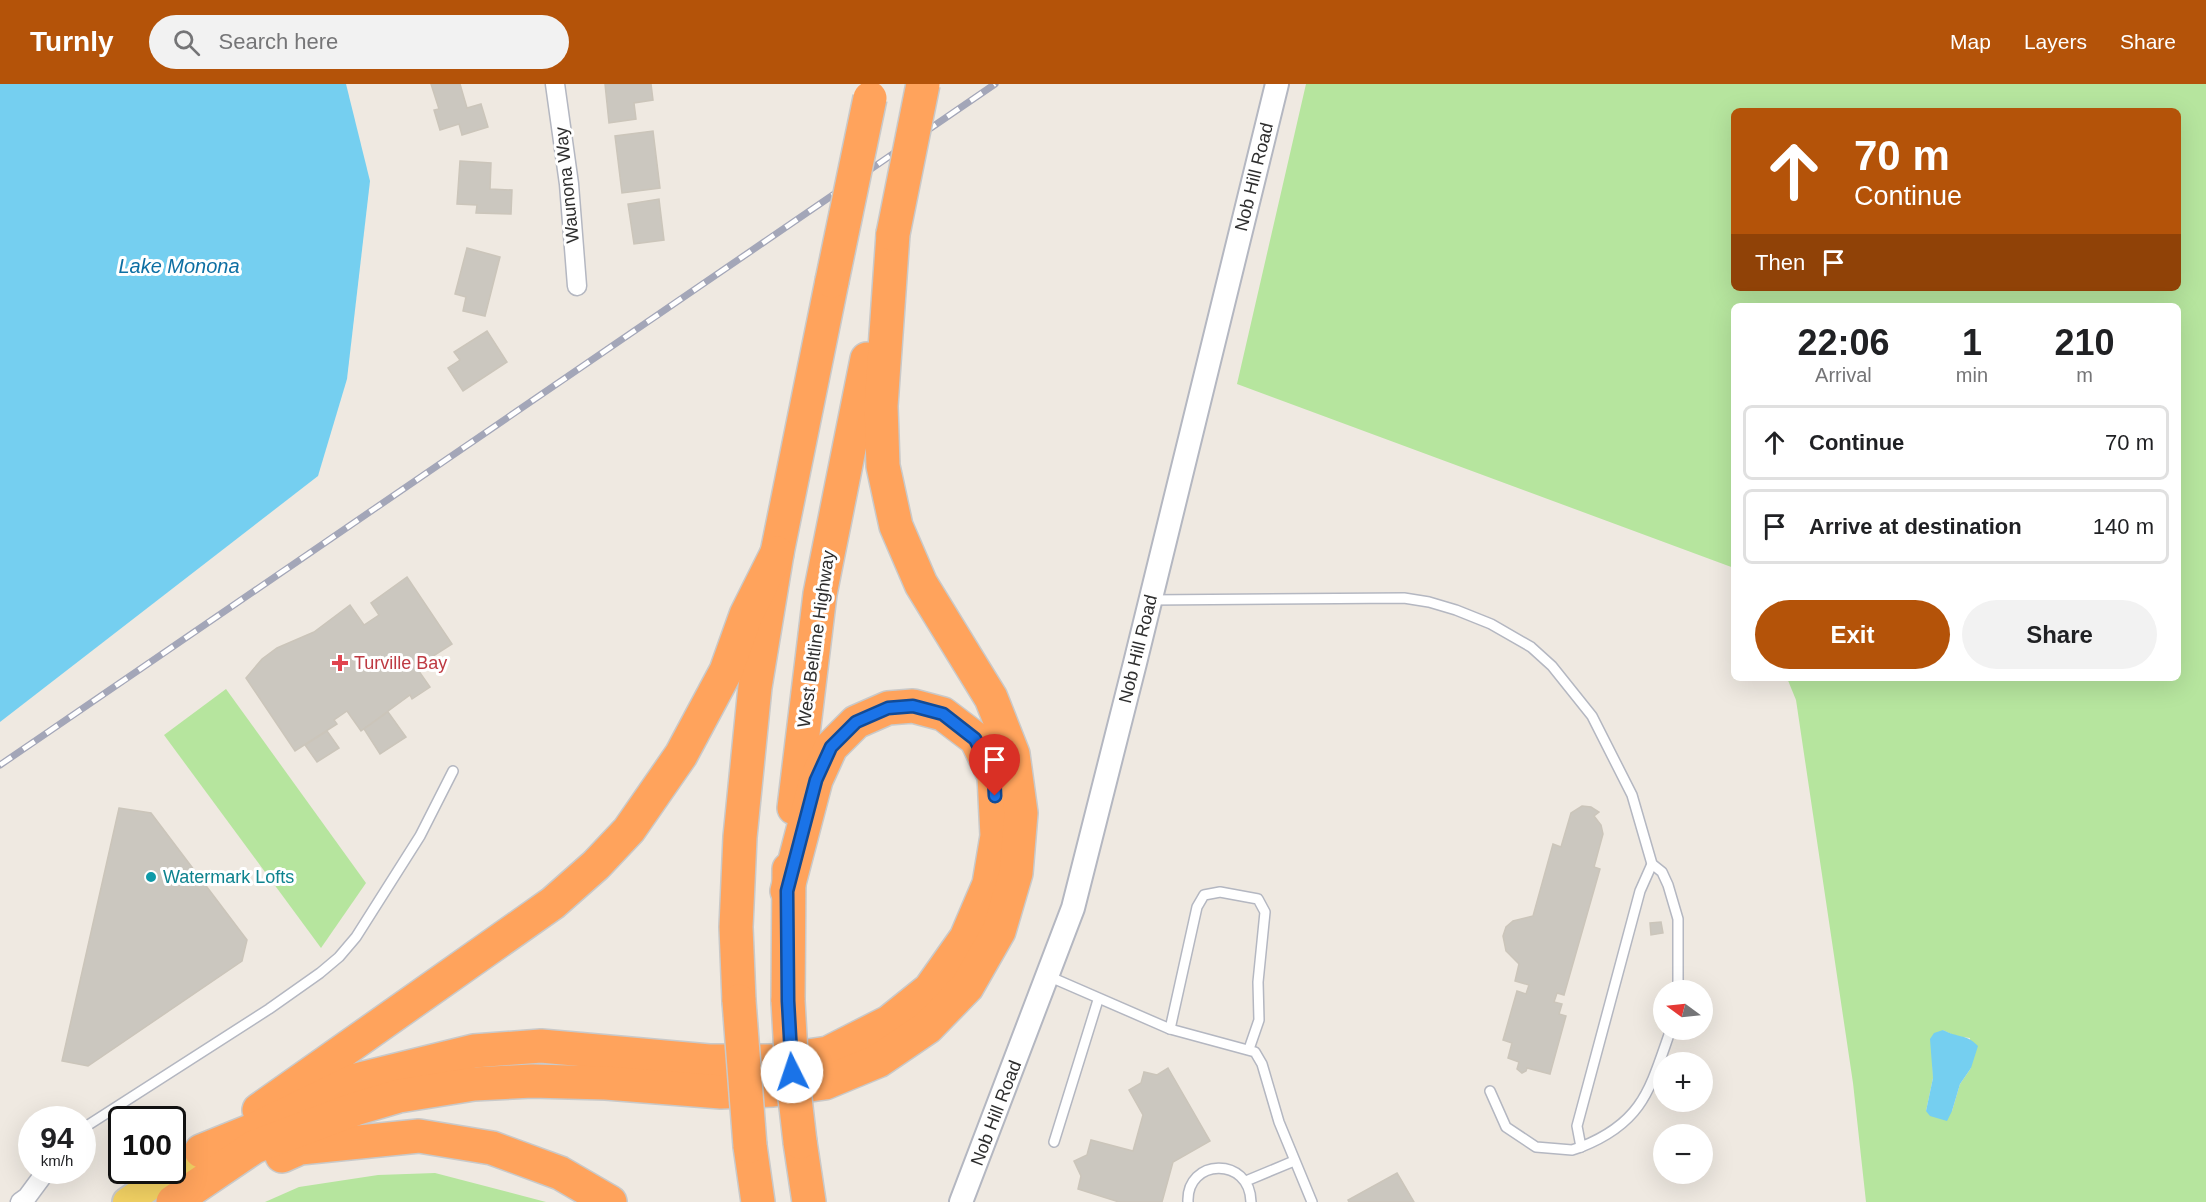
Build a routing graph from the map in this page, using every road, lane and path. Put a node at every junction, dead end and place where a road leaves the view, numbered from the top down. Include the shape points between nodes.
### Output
1 (555, 84) edge
2 (923, 84) edge
3 (1277, 84) edge
4 (871, 91) edge
5 (893, 234) junction
6 (577, 286) dead end
7 (777, 553) junction
8 (1150, 600) junction
9 (453, 771) dead end
10 (1652, 864) junction
11 (787, 891) junction
12 (1048, 976) junction
13 (1678, 980) edge
14 (1098, 999) junction
15 (1170, 1029) junction
16 (1667, 1040) edge
17 (1249, 1049) junction
18 (1490, 1091) dead end
19 (96, 1120) edge
20 (1054, 1142) dead end
21 (1581, 1147) junction
22 (201, 1151) junction
23 (1294, 1161) junction
24 (1246, 1181) junction
25 (37, 1184) edge
26 (20, 1202) edge
27 (127, 1202) edge
28 (173, 1202) edge
29 (182, 1202) edge
30 (610, 1202) edge
31 (758, 1202) edge
32 (809, 1202) edge
33 (962, 1202) edge
34 (1188, 1202) edge
35 (1251, 1202) edge
36 (1312, 1202) edge

1 - 6 street, Waunona Way via 569,184
2 - 5 highway, West Beltline Highway, bridge
3 - 8 street, Nob Hill Road
4 - 7 highway, bridge
5 - 11 highway, West Beltline Highway via 820,594 796,777
5 - 28 highway via 881,406 883,466 896,526 921,584 991,698 1012,754 1021,813 1016,873 999,931 967,987 928,1027 878,1061 825,1083 721,1092 532,1081 474,1084 399,1096 254,1147
7 - 22 highway via 746,615 726,671 690,740 629,830 596,865 553,903
7 - 31 highway, bridge via 755,687 740,837 736,927 750,1146
8 - 10 lane via 1404,598 1429,602 1491,624 1531,647 1552,666 1592,716 1632,795
8 - 12 street, Nob Hill Road via 1072,908
9 - 19 lane via 420,836 356,937 339,957 269,1009
10 - 13 lane via 1662,872 1678,919
10 - 21 lane via 1640,891 1577,1126
11 - 22 highway via 816,780 831,747 856,722 888,708 913,706 943,714 975,739 994,776 997,836 989,884 966,938 930,989 889,1022 828,1053 775,1060 709,1061 541,1046 474,1051 356,1080
11 - 32 highway, West Beltline Highway, bridge via 792,1072
12 - 14 lane
12 - 33 street, Nob Hill Road
14 - 15 lane
14 - 20 lane
15 - 17 lane
15 - 17 lane via 1197,907 1204,895 1220,892 1258,899 1265,912 1258,982 1259,1020
16 - 21 lane via 1651,1088 1631,1117 1605,1137
17 - 23 lane via 1262,1064
18 - 21 lane via 1506,1127 1536,1148
22 - 27 main road
23 - 24 lane
23 - 36 lane
24 - 34 lane via 1228,1169 1206,1170 1191,1185
24 - 35 lane
25 - 26 street
29 - 30 highway via 300,1148 419,1136 492,1148 560,1173

